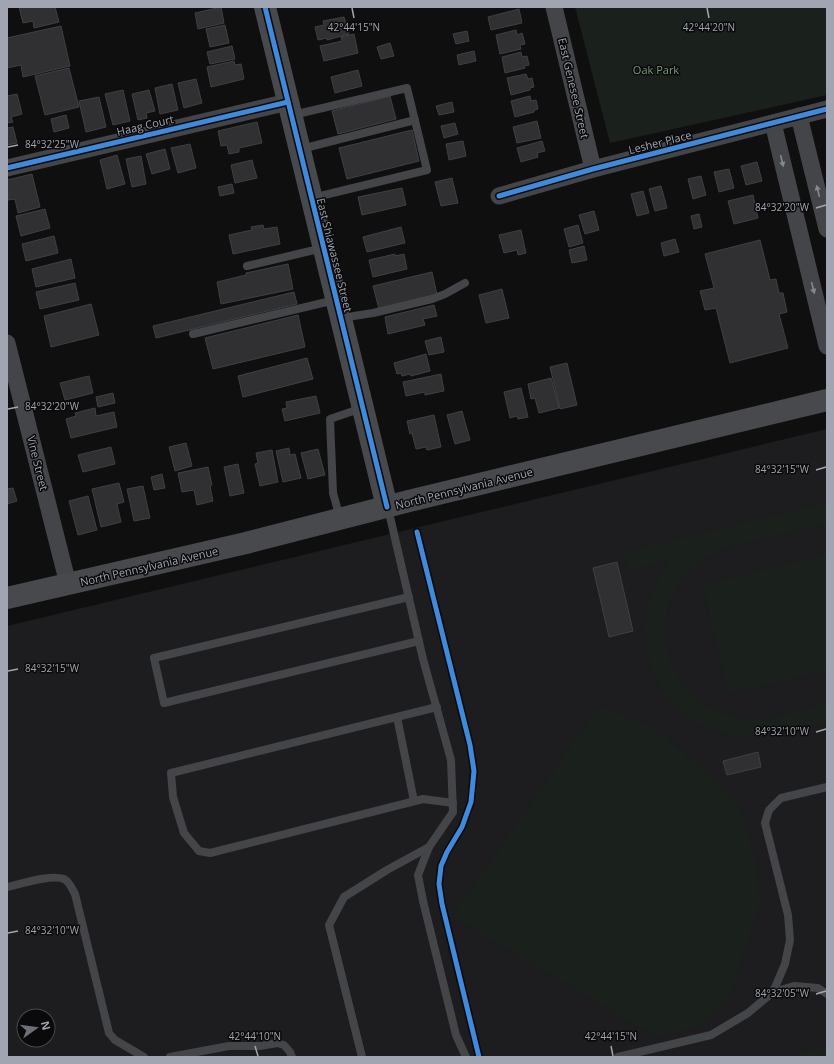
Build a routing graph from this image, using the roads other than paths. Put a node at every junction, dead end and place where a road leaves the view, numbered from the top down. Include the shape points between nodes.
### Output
1 (265, 7) edge
2 (554, 7) edge
3 (289, 109) junction
4 (827, 109) edge
5 (799, 116) junction
6 (415, 120) junction
7 (773, 123) junction
8 (299, 149) junction
9 (7, 168) edge
10 (593, 169) junction
11 (499, 196) dead end
12 (311, 198) junction
13 (826, 218) edge
14 (323, 247) junction
15 (247, 266) dead end
16 (465, 283) dead end
17 (338, 309) junction
18 (193, 334) dead end
19 (7, 343) edge
20 (827, 346) edge
21 (827, 400) edge
22 (362, 407) junction
23 (388, 507) junction
24 (340, 518) junction
25 (68, 584) junction
26 (409, 597) junction
27 (7, 598) edge
28 (419, 641) junction
29 (436, 706) junction
30 (396, 716) junction
31 (827, 787) edge
32 (414, 801) junction
33 (453, 803) junction
34 (430, 847) junction
35 (7, 887) edge
36 (773, 992) junction
37 (827, 994) edge
38 (144, 1057) edge
39 (170, 1057) edge
40 (292, 1057) edge
41 (362, 1057) edge
42 (466, 1057) edge
43 (618, 1057) edge

1 - 3 main road, East Shiawassee Street
2 - 10 street, East Genesee Street
3 - 6 lane via 407,88
3 - 8 main road, East Shiawassee Street
3 - 9 street, Haag Court
4 - 5 street, Lesher Place
5 - 7 street, Lesher Place
13 -> 5 street
6 - 8 lane
6 - 12 lane via 427,170
7 - 10 street, Lesher Place
7 -> 20 street
8 - 12 main road, East Shiawassee Street
10 - 11 street, Lesher Place
12 - 14 main road, East Shiawassee Street
14 - 15 lane
14 - 17 main road, East Shiawassee Street
16 - 17 lane via 432,299 373,313
17 - 18 lane
17 - 22 main road, East Shiawassee Street
19 - 25 street, Vine Street
21 - 23 main road, North Pennsylvania Avenue
22 - 23 main road, East Shiawassee Street
22 - 24 lane via 330,419 333,493
23 - 24 main road, North Pennsylvania Avenue
23 - 26 lane
24 - 25 main road, North Pennsylvania Avenue via 246,543
25 - 27 main road, North Pennsylvania Avenue
26 - 28 lane
26 - 28 lane via 154,658 164,703
28 - 29 lane
29 - 30 lane
29 - 33 lane via 451,760
30 - 32 lane
30 - 32 lane via 171,773 173,797 184,834 198,851 210,853
31 - 36 lane via 781,798 769,810 765,823 788,915 790,940 785,964
32 - 33 lane via 423,799
33 - 34 lane via 453,812
34 - 41 lane via 344,897 329,925
34 - 42 lane via 418,875 456,1035
35 - 38 lane via 52,878 64,879 71,885 109,1033 115,1040
36 - 37 lane via 794,986 818,988
36 - 43 lane via 748,1013 711,1035
39 - 40 lane via 229,1046 277,1043 284,1045

